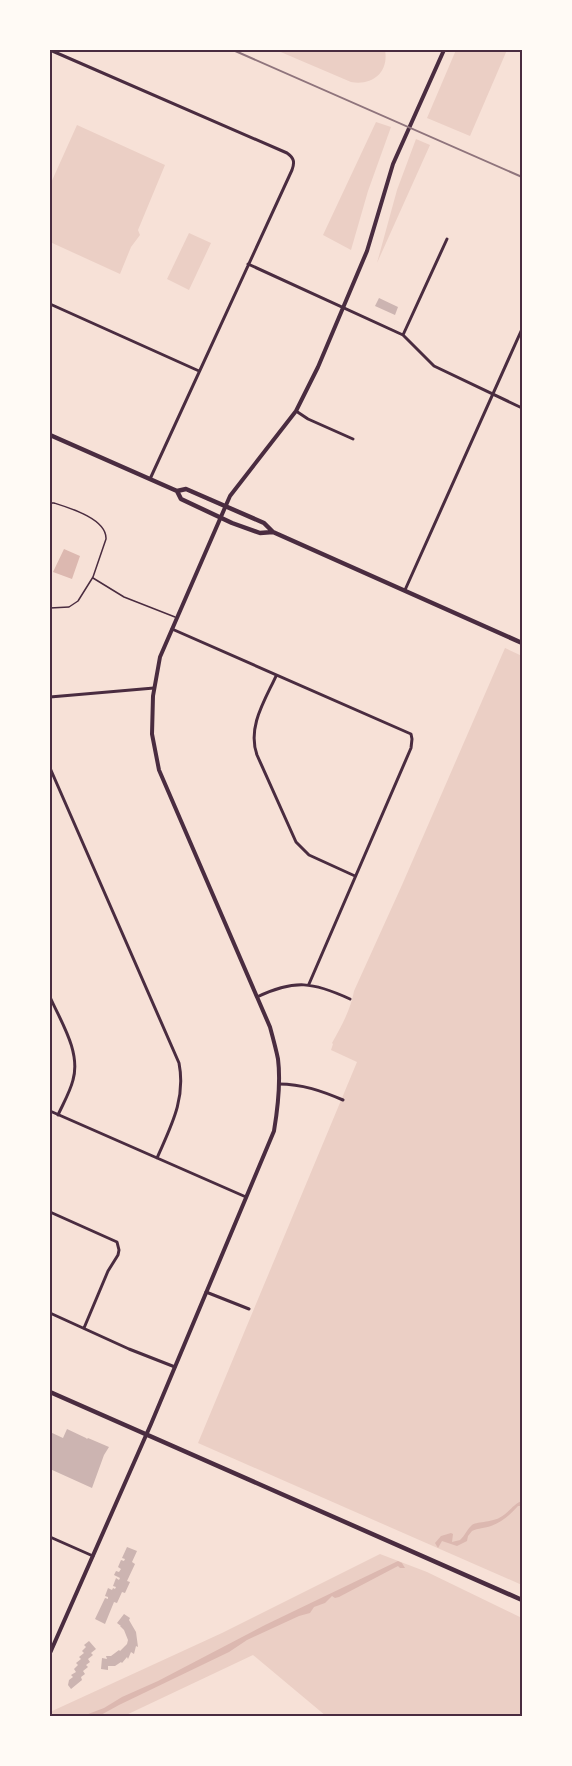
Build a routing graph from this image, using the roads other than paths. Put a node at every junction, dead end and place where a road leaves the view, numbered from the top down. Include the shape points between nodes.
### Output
1 (50, 50) edge
2 (444, 50) edge
3 (447, 239) dead end
4 (248, 264) junction
5 (50, 304) edge
6 (344, 307) junction
7 (522, 329) edge
8 (403, 334) junction
9 (199, 371) junction
10 (493, 394) junction
11 (522, 408) edge
12 (296, 411) junction
13 (50, 435) edge
14 (353, 439) dead end
15 (150, 479) junction
16 (177, 491) junction
17 (50, 503) edge
18 (225, 506) junction
19 (220, 517) junction
20 (273, 532) junction
21 (93, 577) junction
22 (405, 590) junction
23 (50, 609) edge
24 (176, 618) junction
25 (172, 629) junction
26 (522, 643) edge
27 (276, 676) junction
28 (154, 688) junction
29 (50, 697) edge
30 (50, 768) edge
31 (355, 876) junction
32 (309, 984) junction
33 (50, 997) edge
34 (256, 997) junction
35 (350, 999) dead end
36 (279, 1084) junction
37 (343, 1100) dead end
38 (50, 1111) edge
39 (58, 1115) junction
40 (157, 1158) junction
41 (246, 1197) junction
42 (50, 1212) edge
43 (206, 1292) junction
44 (249, 1309) dead end
45 (50, 1313) edge
46 (84, 1328) junction
47 (175, 1367) junction
48 (50, 1392) edge
49 (146, 1435) junction
50 (50, 1537) edge
51 (93, 1556) junction
52 (522, 1600) edge
53 (50, 1653) edge

1 - 4 street via 292,156 292,170
2 - 6 street via 393,164 367,251
3 - 8 street
4 - 6 street
4 - 9 street
5 - 9 street
6 - 8 street
6 - 12 street
7 - 10 street
8 - 10 street via 434,366
9 - 15 street
10 - 11 street
10 - 22 street
12 - 14 street
12 - 18 street
13 - 15 main road
15 - 16 main road
16 - 18 main road via 186,489
16 - 19 main road via 181,499
17 - 21 lane via 81,514 104,528 106,539
18 - 19 street
18 - 20 main road via 264,523
19 - 20 main road via 260,533
19 - 24 street
20 - 22 main road
21 - 23 lane via 76,604
21 - 24 lane via 124,597
22 - 26 main road
24 - 25 street
25 - 27 street
25 - 28 street via 160,657
27 - 31 street via 253,732 257,755 296,842 309,855
27 - 31 street via 411,734 411,748
28 - 29 street
28 - 34 street via 152,734 159,770
30 - 40 street via 179,1063 181,1097
31 - 32 street
32 - 34 street via 275,989
32 - 35 street
33 - 39 street via 74,1058 74,1078
34 - 36 street via 270,1027
36 - 37 street via 294,1084
36 - 41 street via 274,1131
38 - 39 street
39 - 40 street
40 - 41 street
41 - 43 street
42 - 46 street via 119,1246
43 - 44 street
43 - 47 street
45 - 46 street
46 - 47 street
47 - 49 street
48 - 49 main road
49 - 51 street
49 - 52 main road
50 - 51 street
51 - 53 street

